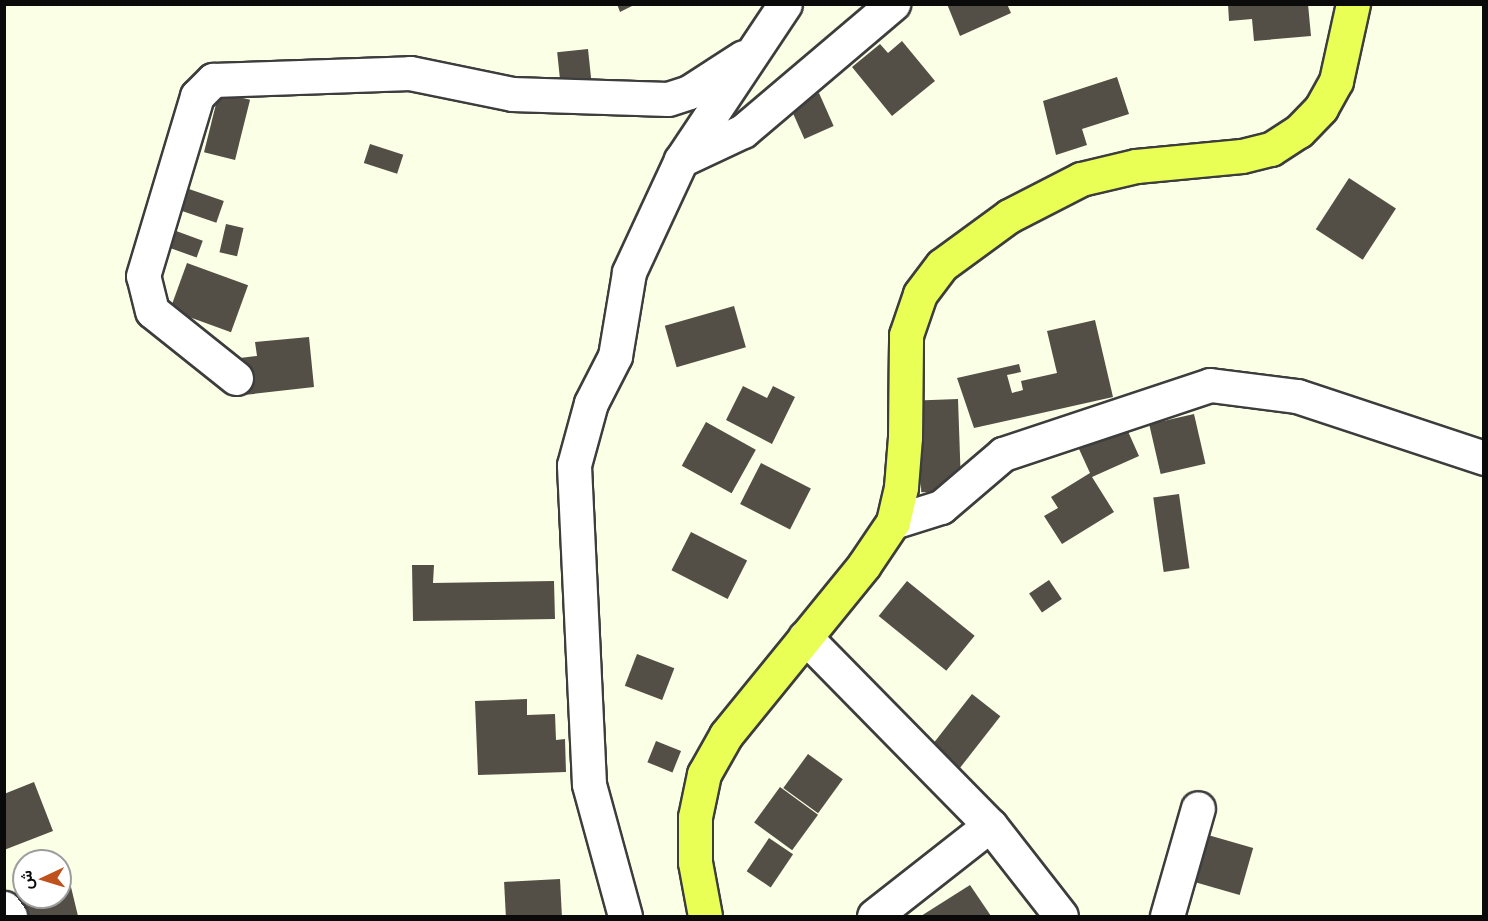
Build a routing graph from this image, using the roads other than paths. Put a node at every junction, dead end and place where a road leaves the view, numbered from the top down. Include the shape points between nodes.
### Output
1 (785, 4) edge
2 (893, 4) edge
3 (1353, 4) edge
4 (753, 50) junction
5 (681, 160) junction
6 (236, 378) dead end
7 (1484, 458) edge
8 (893, 522) junction
9 (805, 637) junction
10 (1198, 808) dead end
11 (990, 825) junction
12 (4, 908) edge
13 (10, 916) edge
14 (625, 916) edge
15 (705, 916) edge
16 (874, 916) edge
17 (1061, 916) edge
18 (1167, 916) edge

1 - 4 street
2 - 5 street via 743,131
3 - 8 main road via 1336,81 1321,108 1299,131 1271,149 1242,156 1136,166 1081,179 1009,216 942,265 920,294 906,335 902,487
4 - 5 street
4 - 6 street via 689,92 668,99 512,94 410,74 213,80 197,96 143,276 152,311
5 - 14 street via 629,273 615,356 591,403 574,465 589,784
7 - 8 street via 1297,396 1210,385 1003,454 941,507
8 - 9 main road
9 - 11 street
9 - 15 main road via 726,735 704,774 695,817 695,862
10 - 18 street
11 - 16 street
11 - 17 street
12 - 13 street

